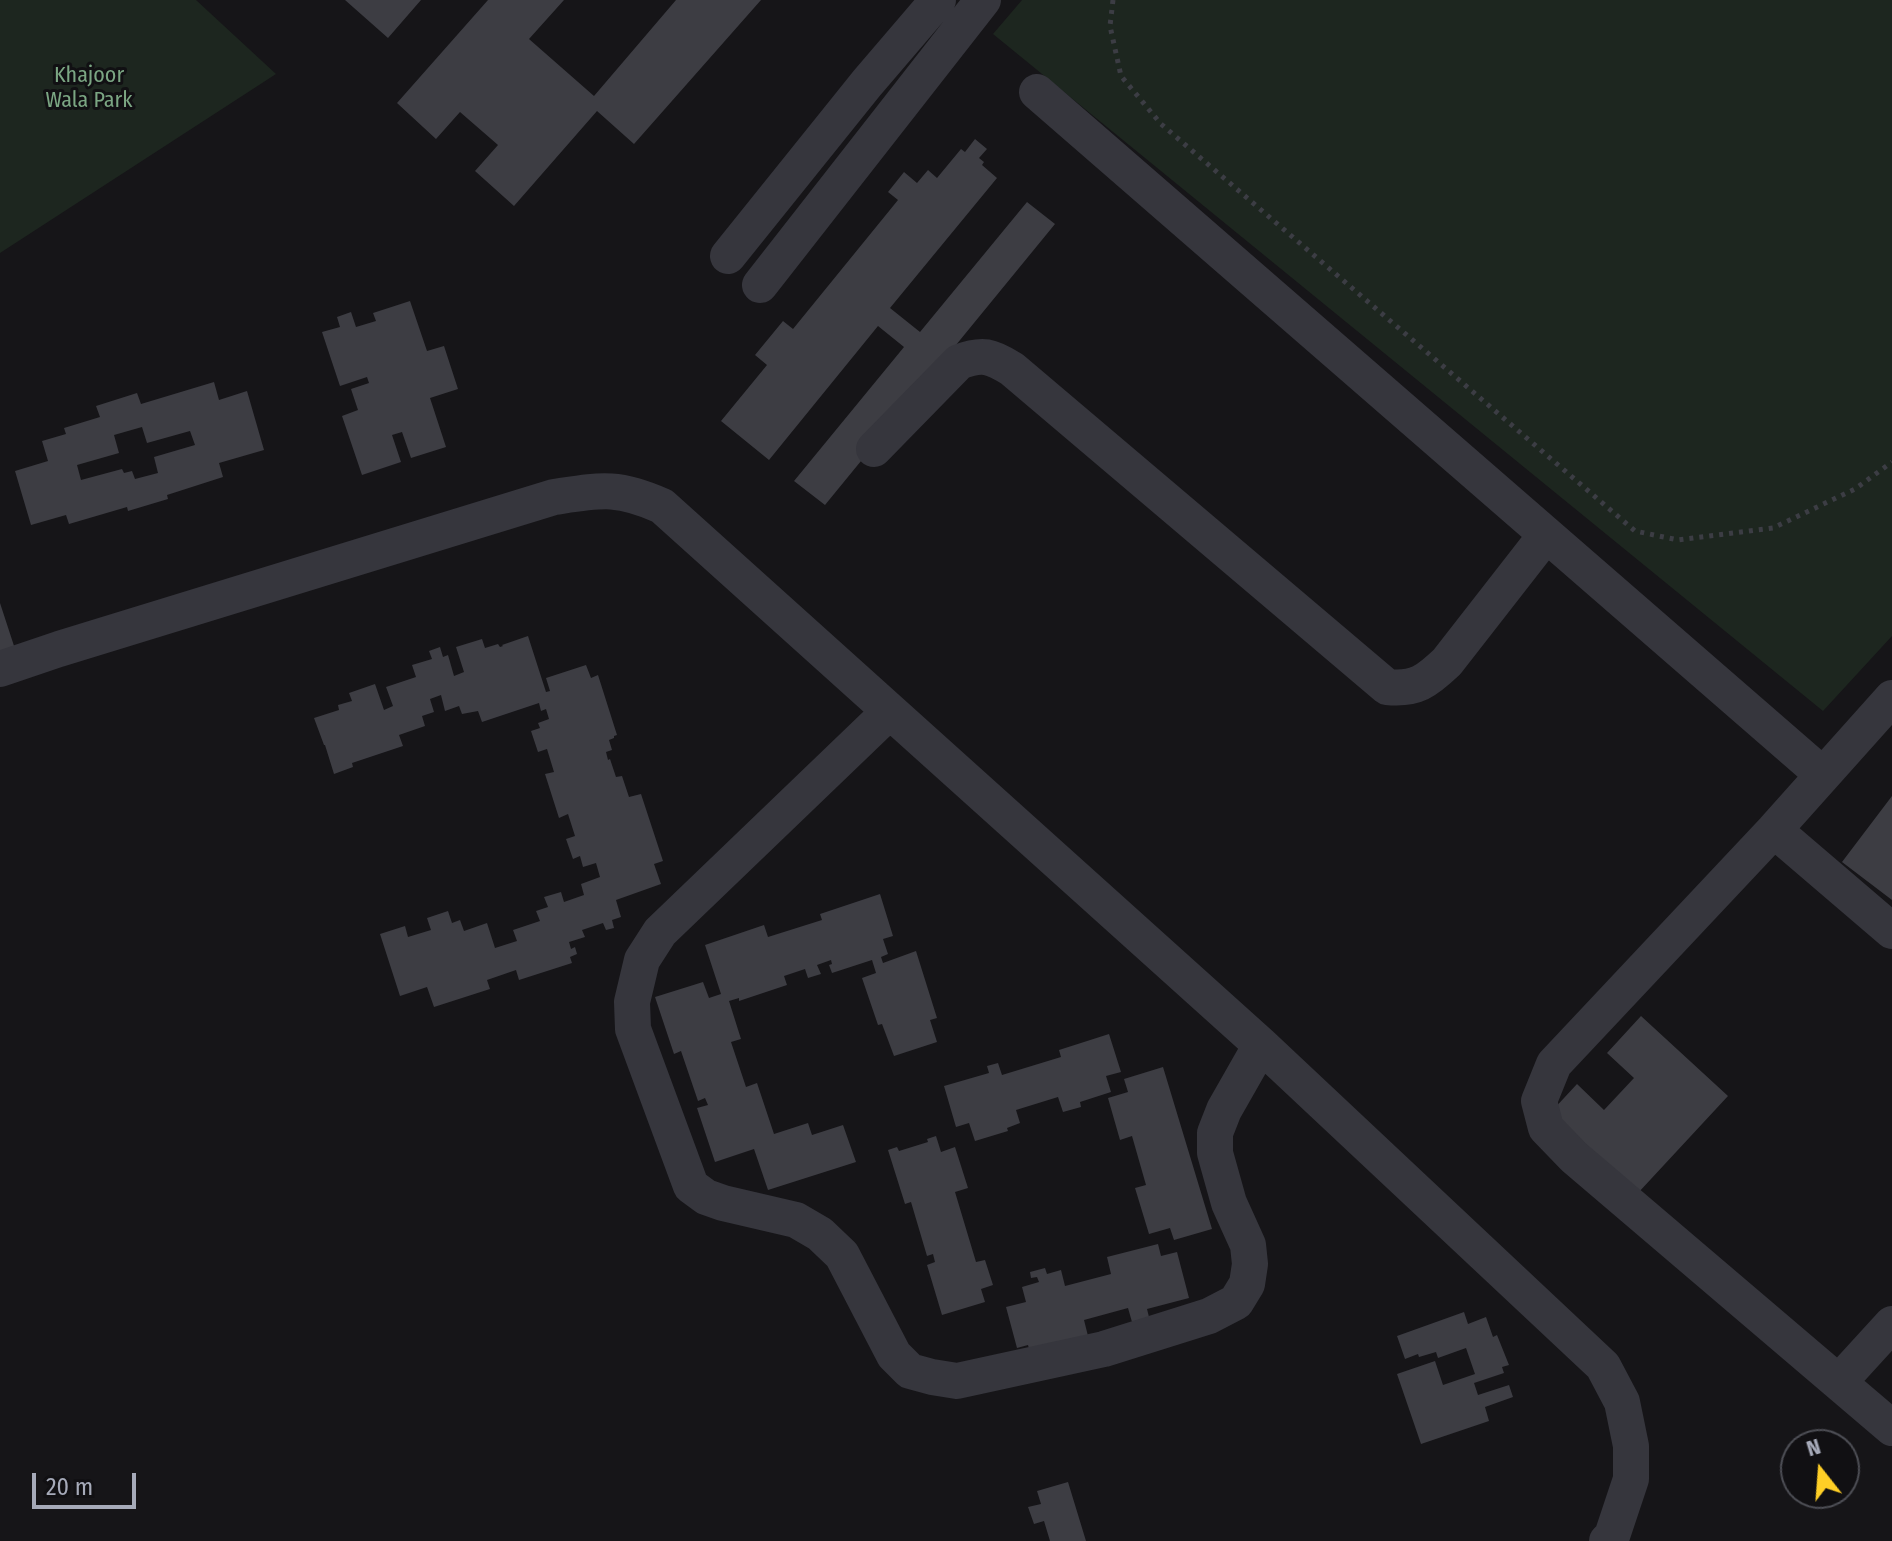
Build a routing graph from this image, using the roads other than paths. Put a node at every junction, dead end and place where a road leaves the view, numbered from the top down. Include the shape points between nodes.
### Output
1 (950, 6) edge
2 (1037, 92) dead end
3 (728, 256) dead end
4 (760, 285) dead end
5 (874, 449) dead end
6 (1546, 535) junction
7 (0, 669) edge
8 (1892, 698) edge
9 (889, 712) junction
10 (1823, 775) junction
11 (1774, 830) junction
12 (1892, 931) edge
13 (1261, 1045) junction
14 (1892, 1324) edge
15 (1839, 1382) junction
16 (1892, 1428) edge
17 (1607, 1541) edge

1 - 3 lane via 867,83
1 - 4 lane
2 - 6 lane
5 - 6 lane via 959,362 976,356 994,358 1387,687 1405,689 1430,678 1447,662
6 - 10 lane
7 - 9 lane via 554,497 604,490 635,494 662,506
8 - 10 lane
9 - 13 lane
9 - 13 lane via 660,932 642,960 632,1002 633,1029 691,1186 706,1197 796,1220 820,1234 842,1255 894,1355 910,1371 957,1381 1104,1349 1209,1316 1236,1302 1247,1284 1248,1245 1229,1203 1215,1133
10 - 11 lane
11 - 12 lane
11 - 15 lane via 1554,1064 1539,1101 1546,1128 1574,1157
13 - 17 lane via 1603,1366 1622,1402 1631,1446 1631,1479
14 - 15 lane
15 - 16 lane

